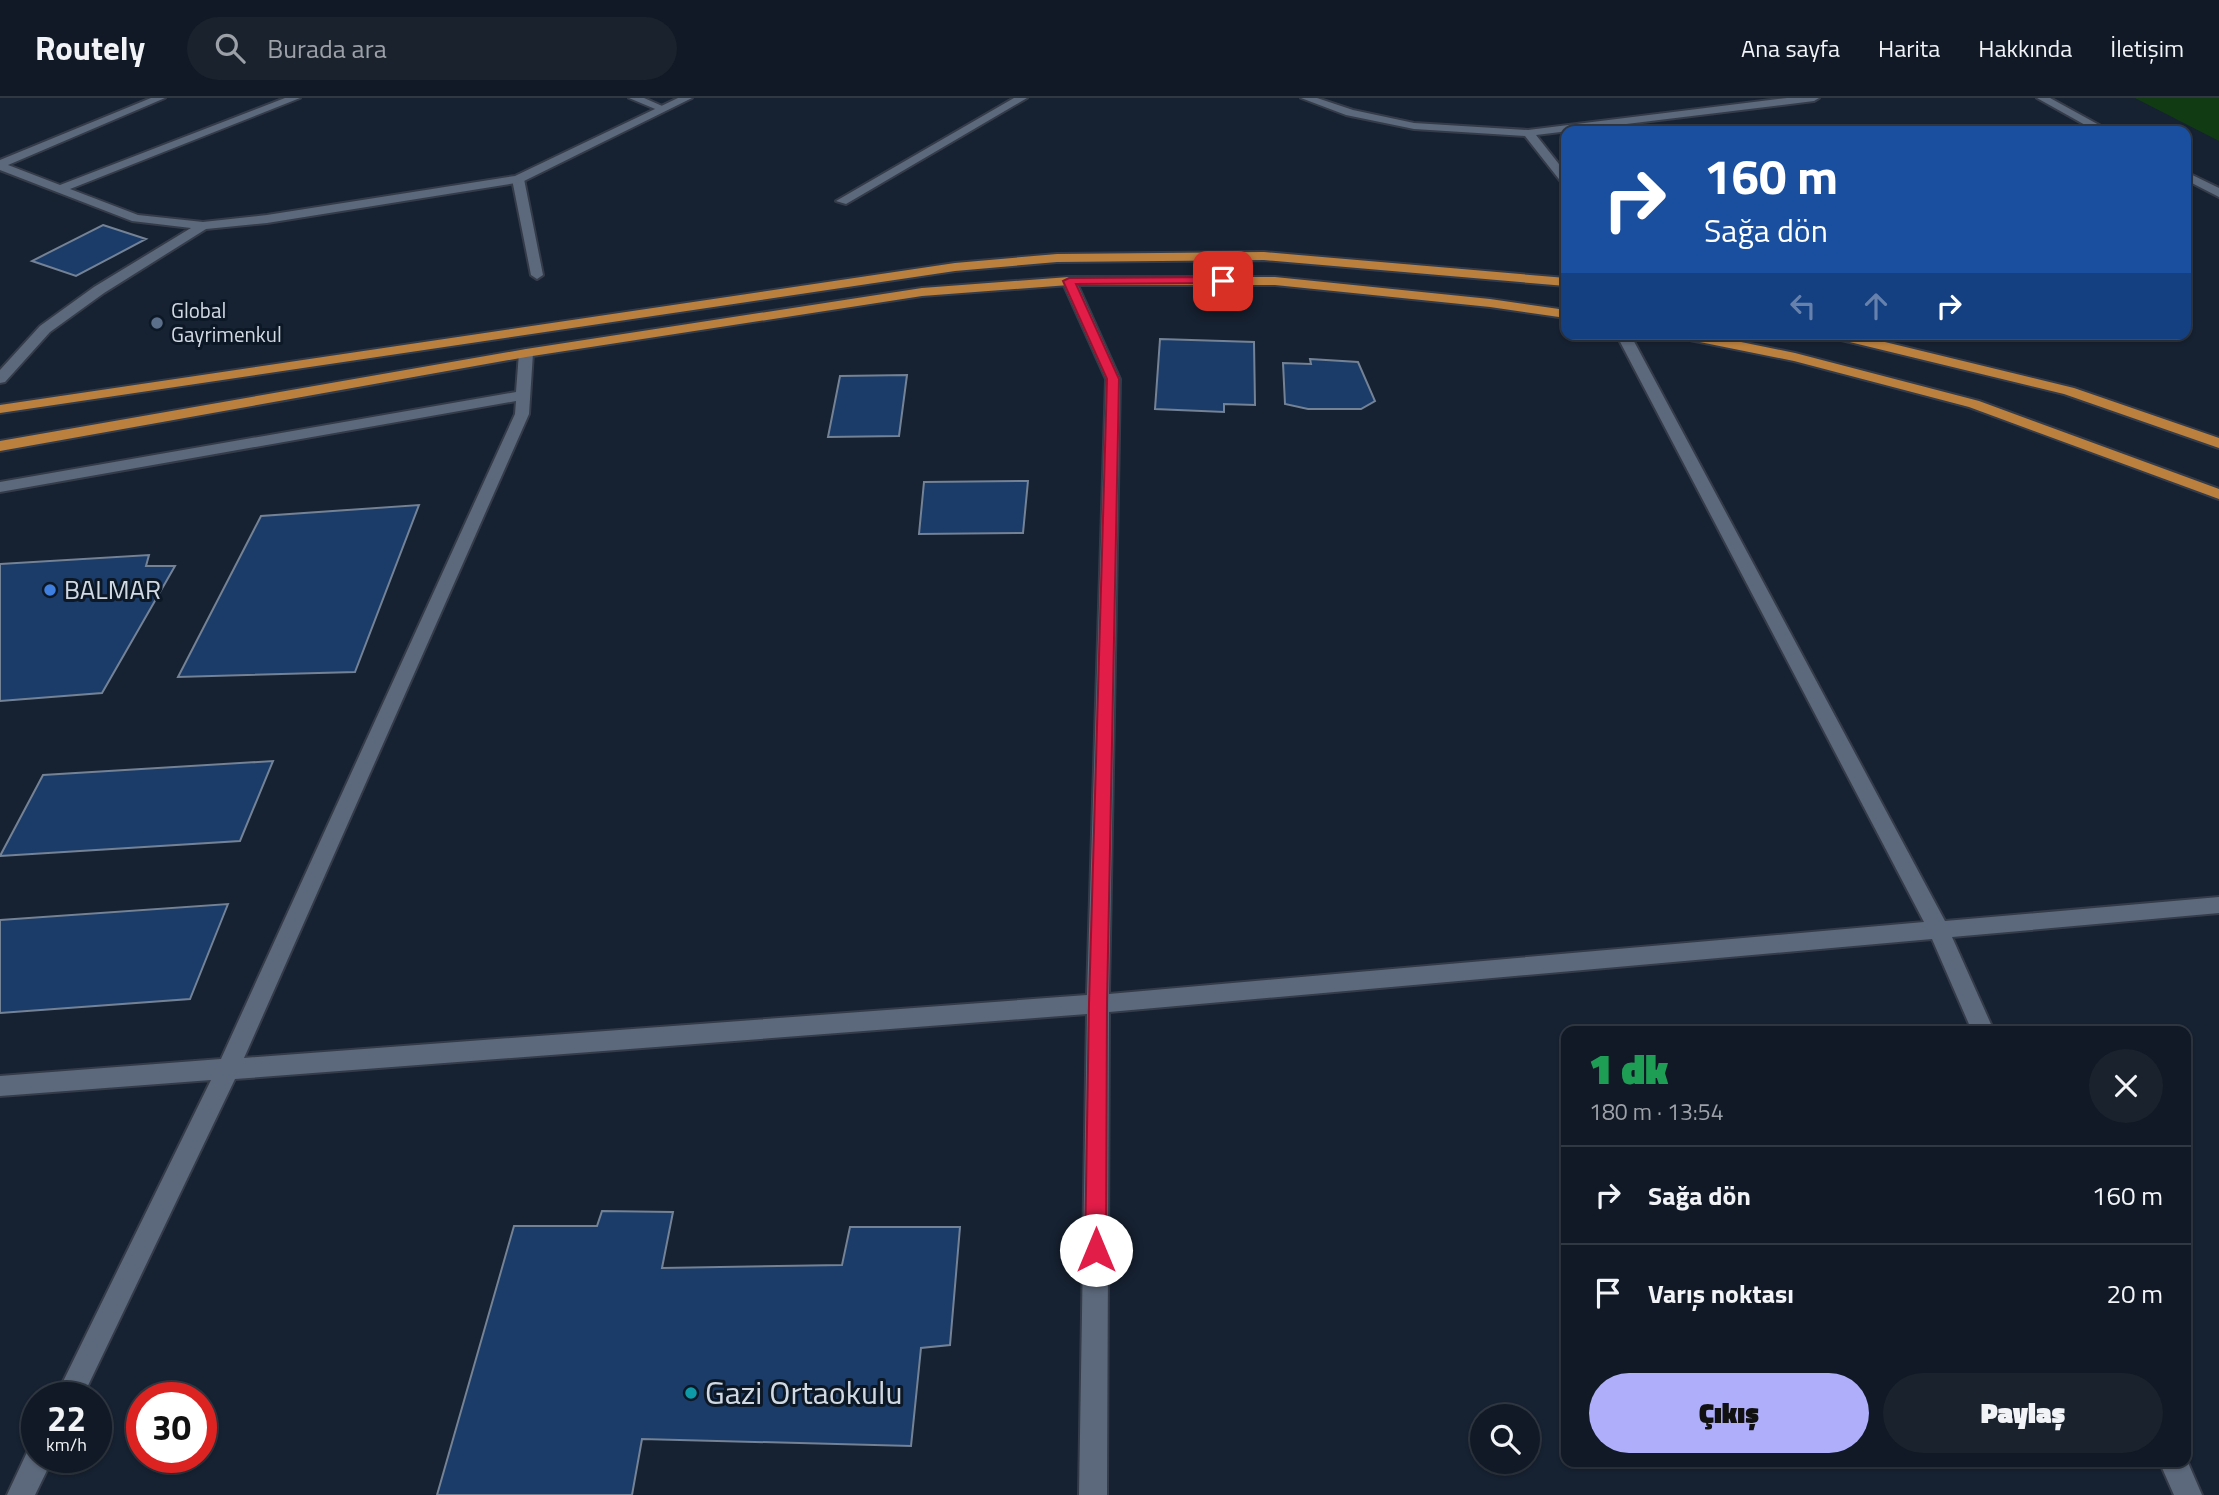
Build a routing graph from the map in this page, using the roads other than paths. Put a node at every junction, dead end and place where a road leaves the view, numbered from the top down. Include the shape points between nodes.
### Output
1 (160, 98) edge
2 (295, 98) edge
3 (634, 98) edge
4 (687, 98) edge
5 (1022, 98) edge
6 (1306, 98) edge
7 (1814, 98) edge
8 (2042, 98) edge
9 (1747, 101) edge
10 (664, 109) junction
11 (1576, 126) edge
12 (2095, 126) edge
13 (1561, 128) edge
14 (1528, 133) junction
15 (0, 165) edge
16 (1561, 174) edge
17 (2191, 178) edge
18 (518, 179) junction
19 (60, 189) junction
20 (2219, 193) edge
21 (842, 201) dead end
22 (203, 226) junction
23 (537, 275) dead end
24 (1069, 281) junction
25 (1561, 282) edge
26 (1561, 313) edge
27 (1626, 340) edge
28 (1710, 340) edge
29 (1860, 340) edge
30 (526, 353) junction
31 (0, 379) edge
32 (523, 395) junction
33 (0, 409) edge
34 (2219, 443) edge
35 (0, 446) edge
36 (0, 487) edge
37 (2219, 494) edge
38 (2219, 905) edge
39 (1938, 928) junction
40 (1098, 1004) junction
41 (1981, 1026) edge
42 (229, 1067) junction
43 (0, 1086) edge
44 (76, 1382) edge
45 (2176, 1467) edge
46 (32, 1473) edge
47 (21, 1495) edge
48 (1093, 1495) edge
49 (2188, 1495) edge

1 - 15 street
2 - 19 street
3 - 10 street
4 - 10 street
5 - 21 street
6 - 14 street via 1413,126
7 - 9 street
8 - 12 street
9 - 11 street
10 - 18 street
13 - 14 street
14 - 16 street
15 - 19 street
17 - 20 street
18 - 22 street
18 - 23 street
19 - 22 street via 136,218
22 - 31 street via 45,329
24 - 26 highway via 1275,281
24 - 30 highway via 922,292
24 - 40 street via 1113,379
25 - 33 highway via 1264,256 1057,258 956,267
27 - 39 street
28 - 37 highway via 1795,357 1974,404
29 - 34 highway via 2069,391
30 - 32 street
30 - 35 highway
32 - 36 street
32 - 42 street via 522,414
38 - 39 street
39 - 40 street
39 - 41 street
40 - 42 street
40 - 48 street
42 - 43 street
42 - 44 street
45 - 49 street
46 - 47 street

